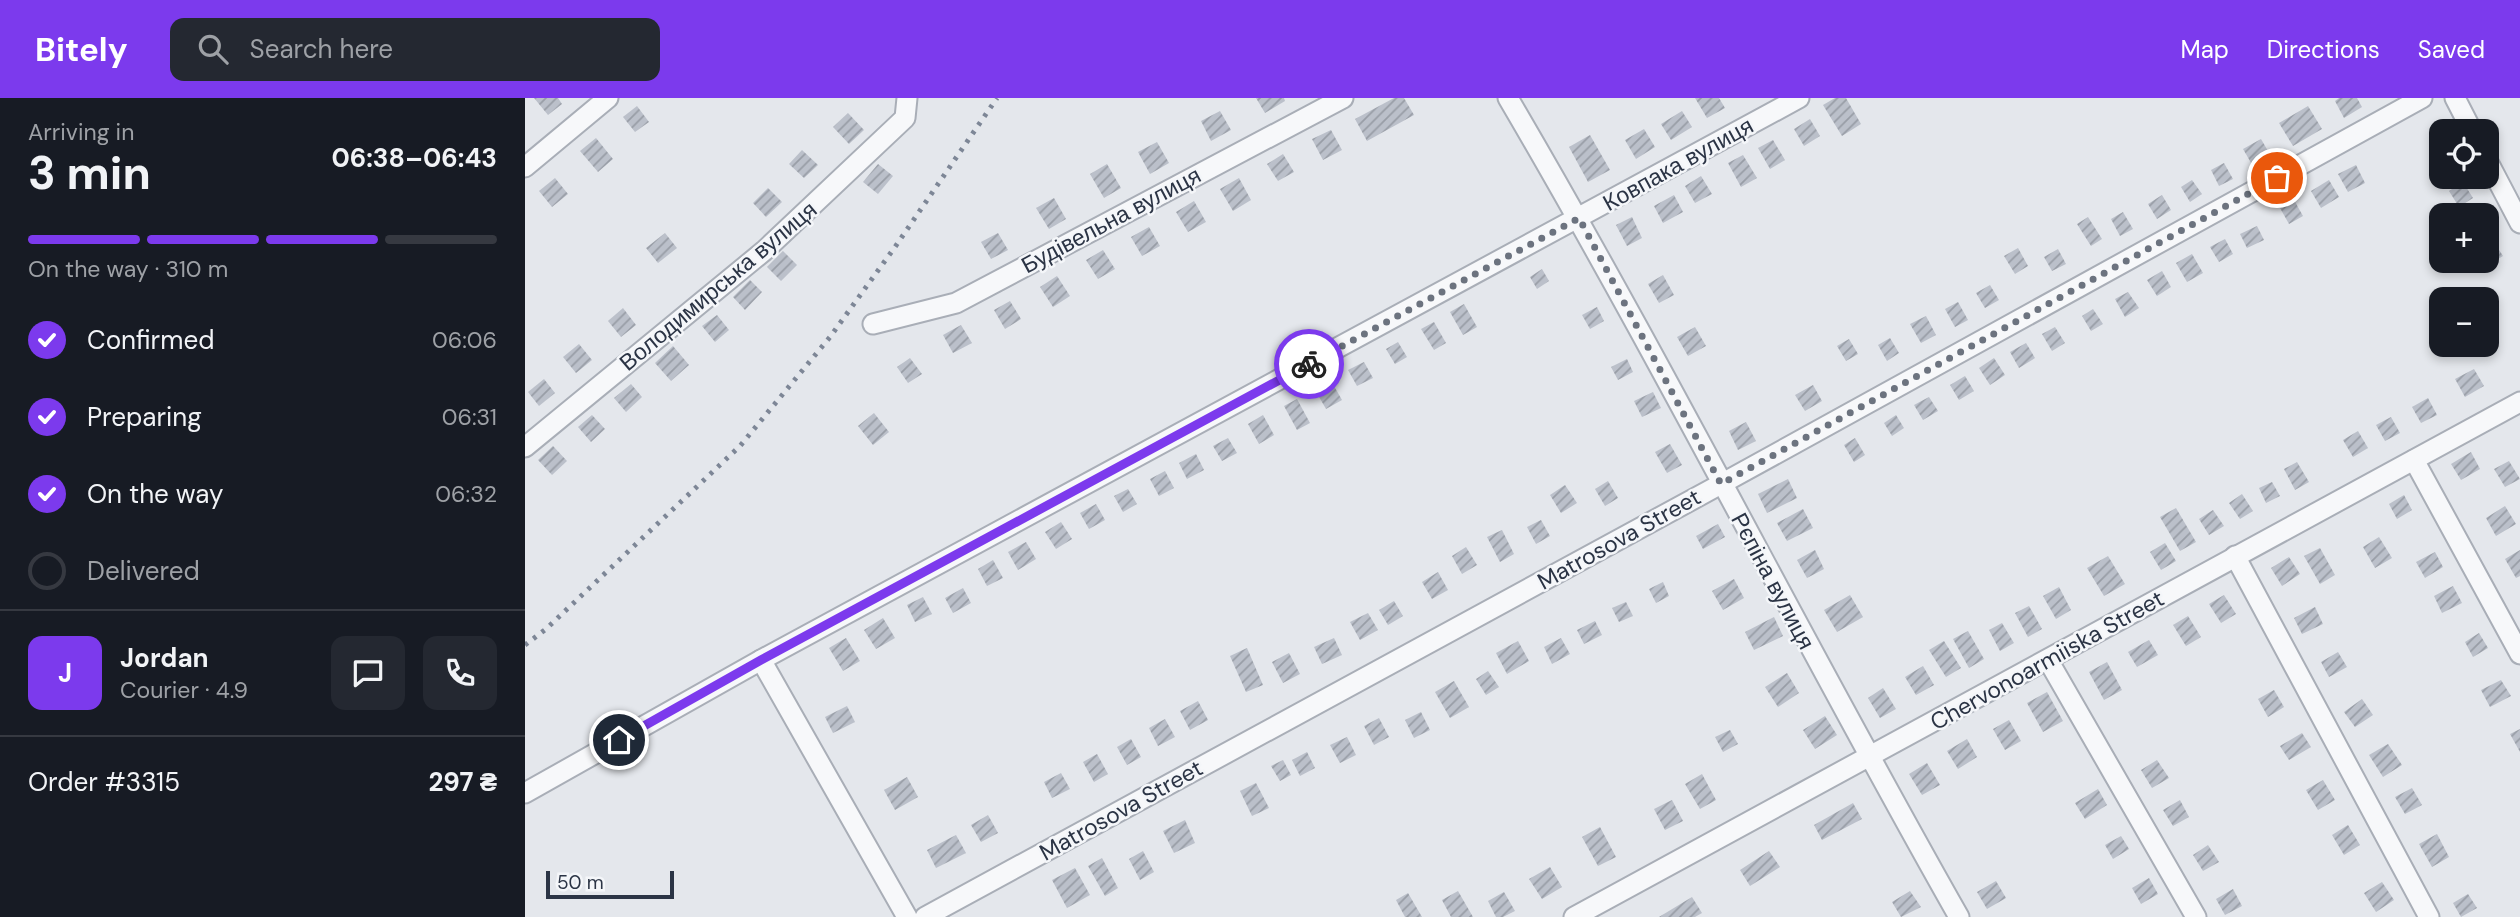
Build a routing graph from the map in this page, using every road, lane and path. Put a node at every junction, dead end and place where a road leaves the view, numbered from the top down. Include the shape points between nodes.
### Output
1 (608, 98) edge
2 (907, 98) edge
3 (1343, 98) edge
4 (1508, 98) edge
5 (1799, 98) edge
6 (2422, 98) edge
7 (2455, 98) edge
8 (2466, 119) edge
9 (525, 167) edge
10 (2499, 182) edge
11 (1579, 218) junction
12 (2520, 223) edge
13 (873, 324) dead end
14 (2520, 402) edge
15 (525, 447) edge
16 (2414, 460) junction
17 (1721, 484) junction
18 (2235, 556) junction
19 (2520, 654) edge
20 (761, 660) junction
21 (2048, 660) junction
22 (1869, 758) junction
23 (525, 793) edge
24 (907, 917) edge
25 (925, 917) edge
26 (1574, 917) edge
27 (1959, 917) edge
28 (2196, 917) edge
29 (2429, 917) edge

1 - 9 street
2 - 15 street, Володимирська вулиця via 905,118 765,251
3 - 13 street, Будівельна вулиця via 955,303
4 - 11 street, Рєпіна вулиця
5 - 11 street, Ковпака вулиця
6 - 17 street, Matrosova Street
7 - 8 street
10 - 12 street
11 - 17 street, Рєпіна вулиця
11 - 20 street, Ковпака вулиця
14 - 16 street, Chervonoarmiiska Street
16 - 18 street, Chervonoarmiiska Street
16 - 19 street
17 - 22 street, Рєпіна вулиця
17 - 25 street, Matrosova Street
18 - 21 street, Chervonoarmiiska Street
18 - 29 street
20 - 23 street, Ковпака вулиця
20 - 24 street
21 - 22 street, Chervonoarmiiska Street
21 - 28 street
22 - 26 street, Chervonoarmiiska Street
22 - 27 street, Рєпіна вулиця

